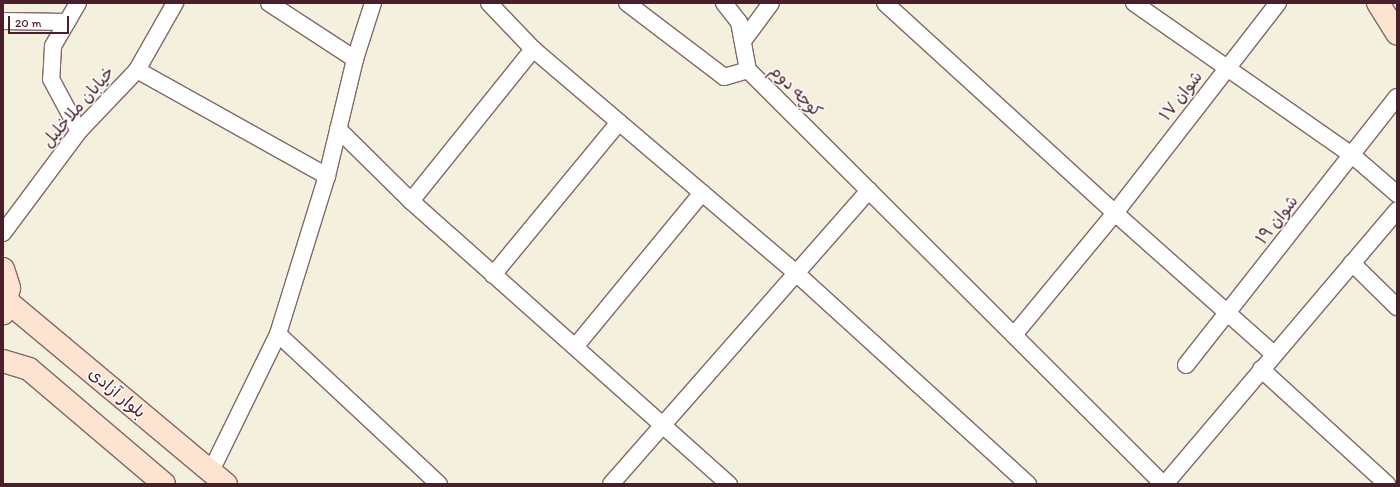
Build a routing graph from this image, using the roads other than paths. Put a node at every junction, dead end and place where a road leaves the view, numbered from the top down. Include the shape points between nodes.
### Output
1 (78, 3) edge
2 (175, 3) edge
3 (269, 3) edge
4 (373, 3) edge
5 (489, 3) edge
6 (627, 3) edge
7 (724, 3) edge
8 (771, 3) edge
9 (885, 3) edge
10 (1134, 3) edge
11 (1278, 3) edge
12 (1378, 3) edge
13 (3, 21) edge
14 (67, 22) junction
15 (1397, 32) edge
16 (743, 41) junction
17 (533, 49) junction
18 (355, 59) junction
19 (1229, 66) junction
20 (137, 70) junction
21 (748, 70) junction
22 (1397, 97) edge
23 (619, 122) junction
24 (338, 129) junction
25 (79, 131) junction
26 (1352, 155) junction
27 (327, 176) junction
28 (869, 190) junction
29 (702, 193) junction
30 (1397, 194) edge
31 (411, 202) junction
32 (1397, 210) edge
33 (1115, 213) junction
34 (3, 233) edge
35 (1352, 263) junction
36 (3, 269) edge
37 (796, 273) junction
38 (493, 275) junction
39 (6, 307) edge
40 (1397, 307) edge
41 (1228, 314) junction
42 (278, 334) junction
43 (1014, 335) junction
44 (575, 347) junction
45 (1274, 354) junction
46 (3, 361) edge
47 (1186, 365) dead end
48 (1261, 369) junction
49 (663, 425) junction
50 (218, 478) edge
51 (164, 484) edge
52 (439, 484) edge
53 (612, 484) edge
54 (729, 484) edge
55 (1028, 484) edge
56 (1164, 484) edge
57 (1387, 484) edge

1 - 14 street
2 - 20 street, خیابان ملاخلیل
3 - 18 street
4 - 18 street
5 - 17 street
6 - 21 street via 724,78
7 - 16 street, کوچه دوم via 739,22
8 - 16 street
9 - 33 street
10 - 19 street
11 - 19 street, شوان ۱۷
12 - 15 street
13 - 14 street
14 - 25 street via 53,46 51,79
16 - 21 street, کوچه دوم
17 - 23 street
17 - 31 street
18 - 24 street
19 - 26 street
19 - 33 street, شوان ۱۷
20 - 25 street, خیابان ملاخلیل
20 - 27 street
21 - 28 street, کوچه دوم
22 - 26 street, شوان ۱۹
23 - 29 street
23 - 38 street
24 - 27 street
24 - 31 street
25 - 34 street, خیابان ملاخلیل
26 - 30 street
26 - 41 street, شوان ۱۹
27 - 42 street
28 - 37 street
28 - 43 street, کوچه دوم
29 - 37 street
29 - 44 street
31 - 38 street
32 - 35 street
33 - 41 street
33 - 43 street, شوان ۱۷
35 - 40 street
35 - 45 street
36 - 39 street via 9,288
37 - 49 street
37 - 55 street
38 - 44 street
39 - 50 street, بلوار آزادی
41 - 45 street
41 - 47 street, شوان ۱۹
42 - 50 street
42 - 52 street
43 - 56 street, کوچه دوم
44 - 49 street
45 - 48 street
46 - 51 street via 29,369
48 - 56 street
48 - 57 street
49 - 53 street
49 - 54 street

